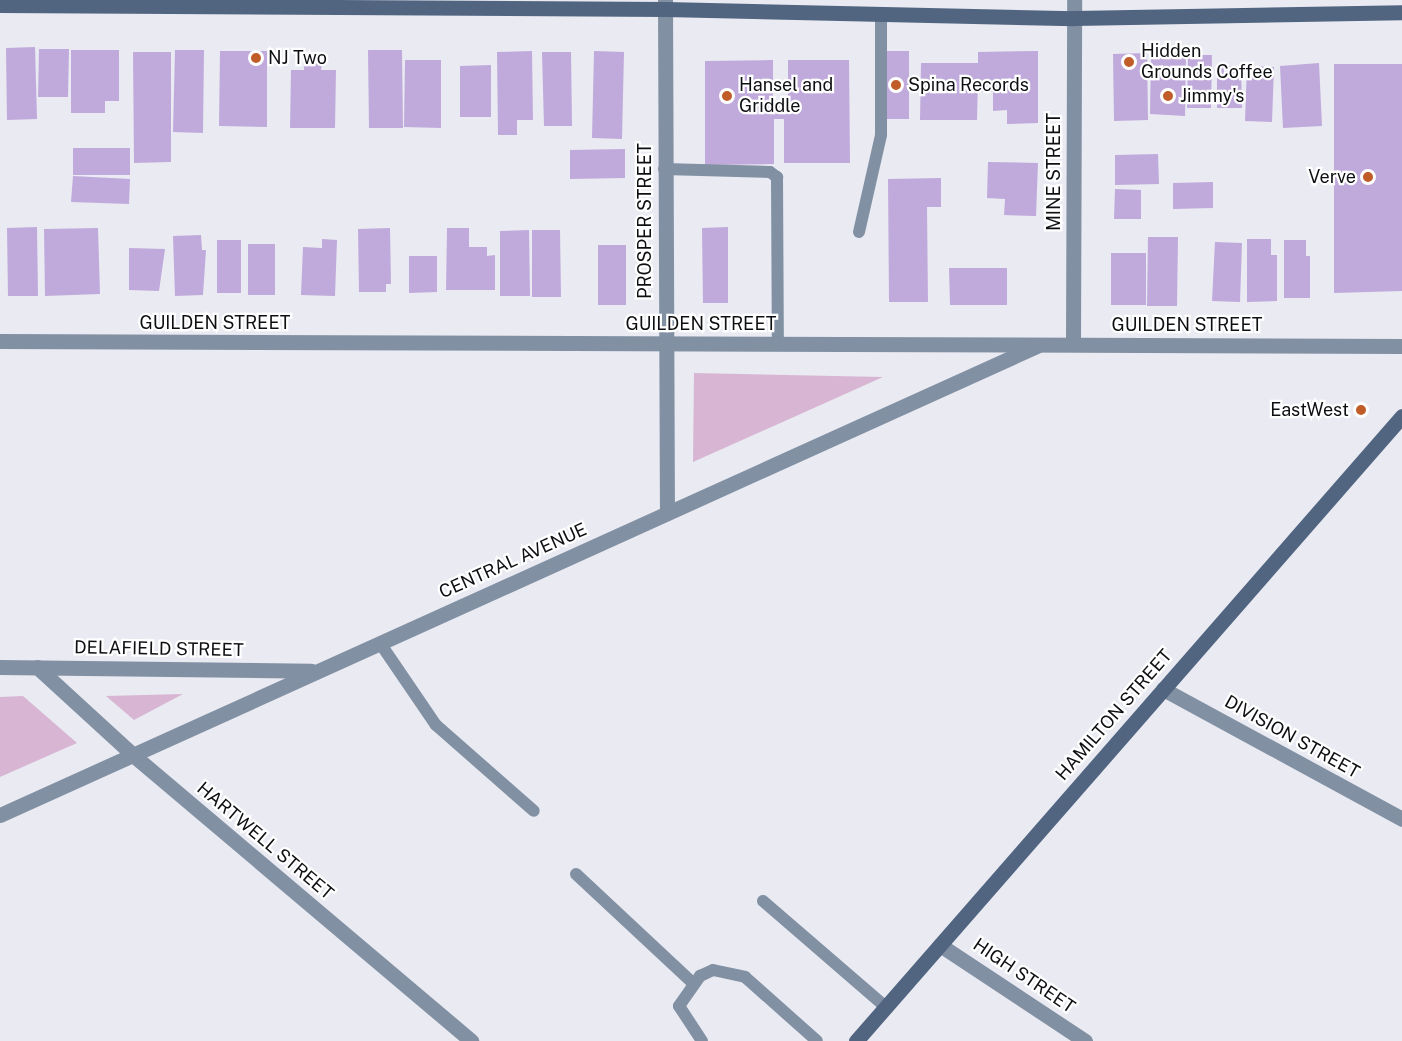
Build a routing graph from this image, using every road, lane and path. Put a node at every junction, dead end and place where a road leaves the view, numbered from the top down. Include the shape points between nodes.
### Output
1 (1074, 0) edge
2 (358, 4) edge
3 (0, 5) edge
4 (665, 5) edge
5 (1402, 12) edge
6 (881, 14) junction
7 (1074, 18) junction
8 (664, 169) junction
9 (859, 232) dead end
10 (0, 341) edge
11 (1042, 343) junction
12 (664, 344) junction
13 (778, 344) junction
14 (1073, 344) junction
15 (1402, 346) edge
16 (1402, 416) edge
17 (667, 513) junction
18 (380, 643) junction
19 (0, 667) edge
20 (37, 667) junction
21 (317, 671) junction
22 (1163, 688) junction
23 (133, 754) junction
24 (534, 811) dead end
25 (0, 815) edge
26 (1402, 819) edge
27 (576, 874) dead end
28 (763, 901) dead end
29 (940, 945) junction
30 (694, 984) junction
31 (886, 1007) junction
32 (471, 1041) edge
33 (702, 1041) edge
34 (817, 1041) edge
35 (856, 1041) edge
36 (1085, 1041) edge

1 - 7 street, MINE STREET
2 - 3 street
2 - 4 street
4 - 6 street
4 - 8 street, PROSPER STREET
5 - 7 street
6 - 7 street
6 - 9 lane via 881,135
7 - 14 street, MINE STREET
8 - 12 street, PROSPER STREET
8 - 13 lane via 770,171 777,177
10 - 12 street, GUILDEN STREET
11 - 13 street, GUILDEN STREET
11 - 14 street, GUILDEN STREET
11 - 17 street, CENTRAL AVENUE
12 - 13 street, GUILDEN STREET
12 - 17 street, PROSPER STREET
14 - 15 street, GUILDEN STREET
16 - 22 street, HAMILTON STREET
17 - 18 street, CENTRAL AVENUE
18 - 21 street, CENTRAL AVENUE
18 - 24 lane via 436,725
19 - 20 street, DELAFIELD STREET
20 - 21 street, DELAFIELD STREET
20 - 23 street, HARTWELL STREET
21 - 23 street, CENTRAL AVENUE
22 - 26 street, DIVISION STREET
22 - 29 street, HAMILTON STREET
23 - 25 street, CENTRAL AVENUE
23 - 32 street, HARTWELL STREET
27 - 30 lane
28 - 31 lane
29 - 31 street, HAMILTON STREET
29 - 36 street, HIGH STREET
30 - 33 lane via 679,1006
30 - 34 lane via 699,976 713,970 745,977
31 - 35 street, HAMILTON STREET

